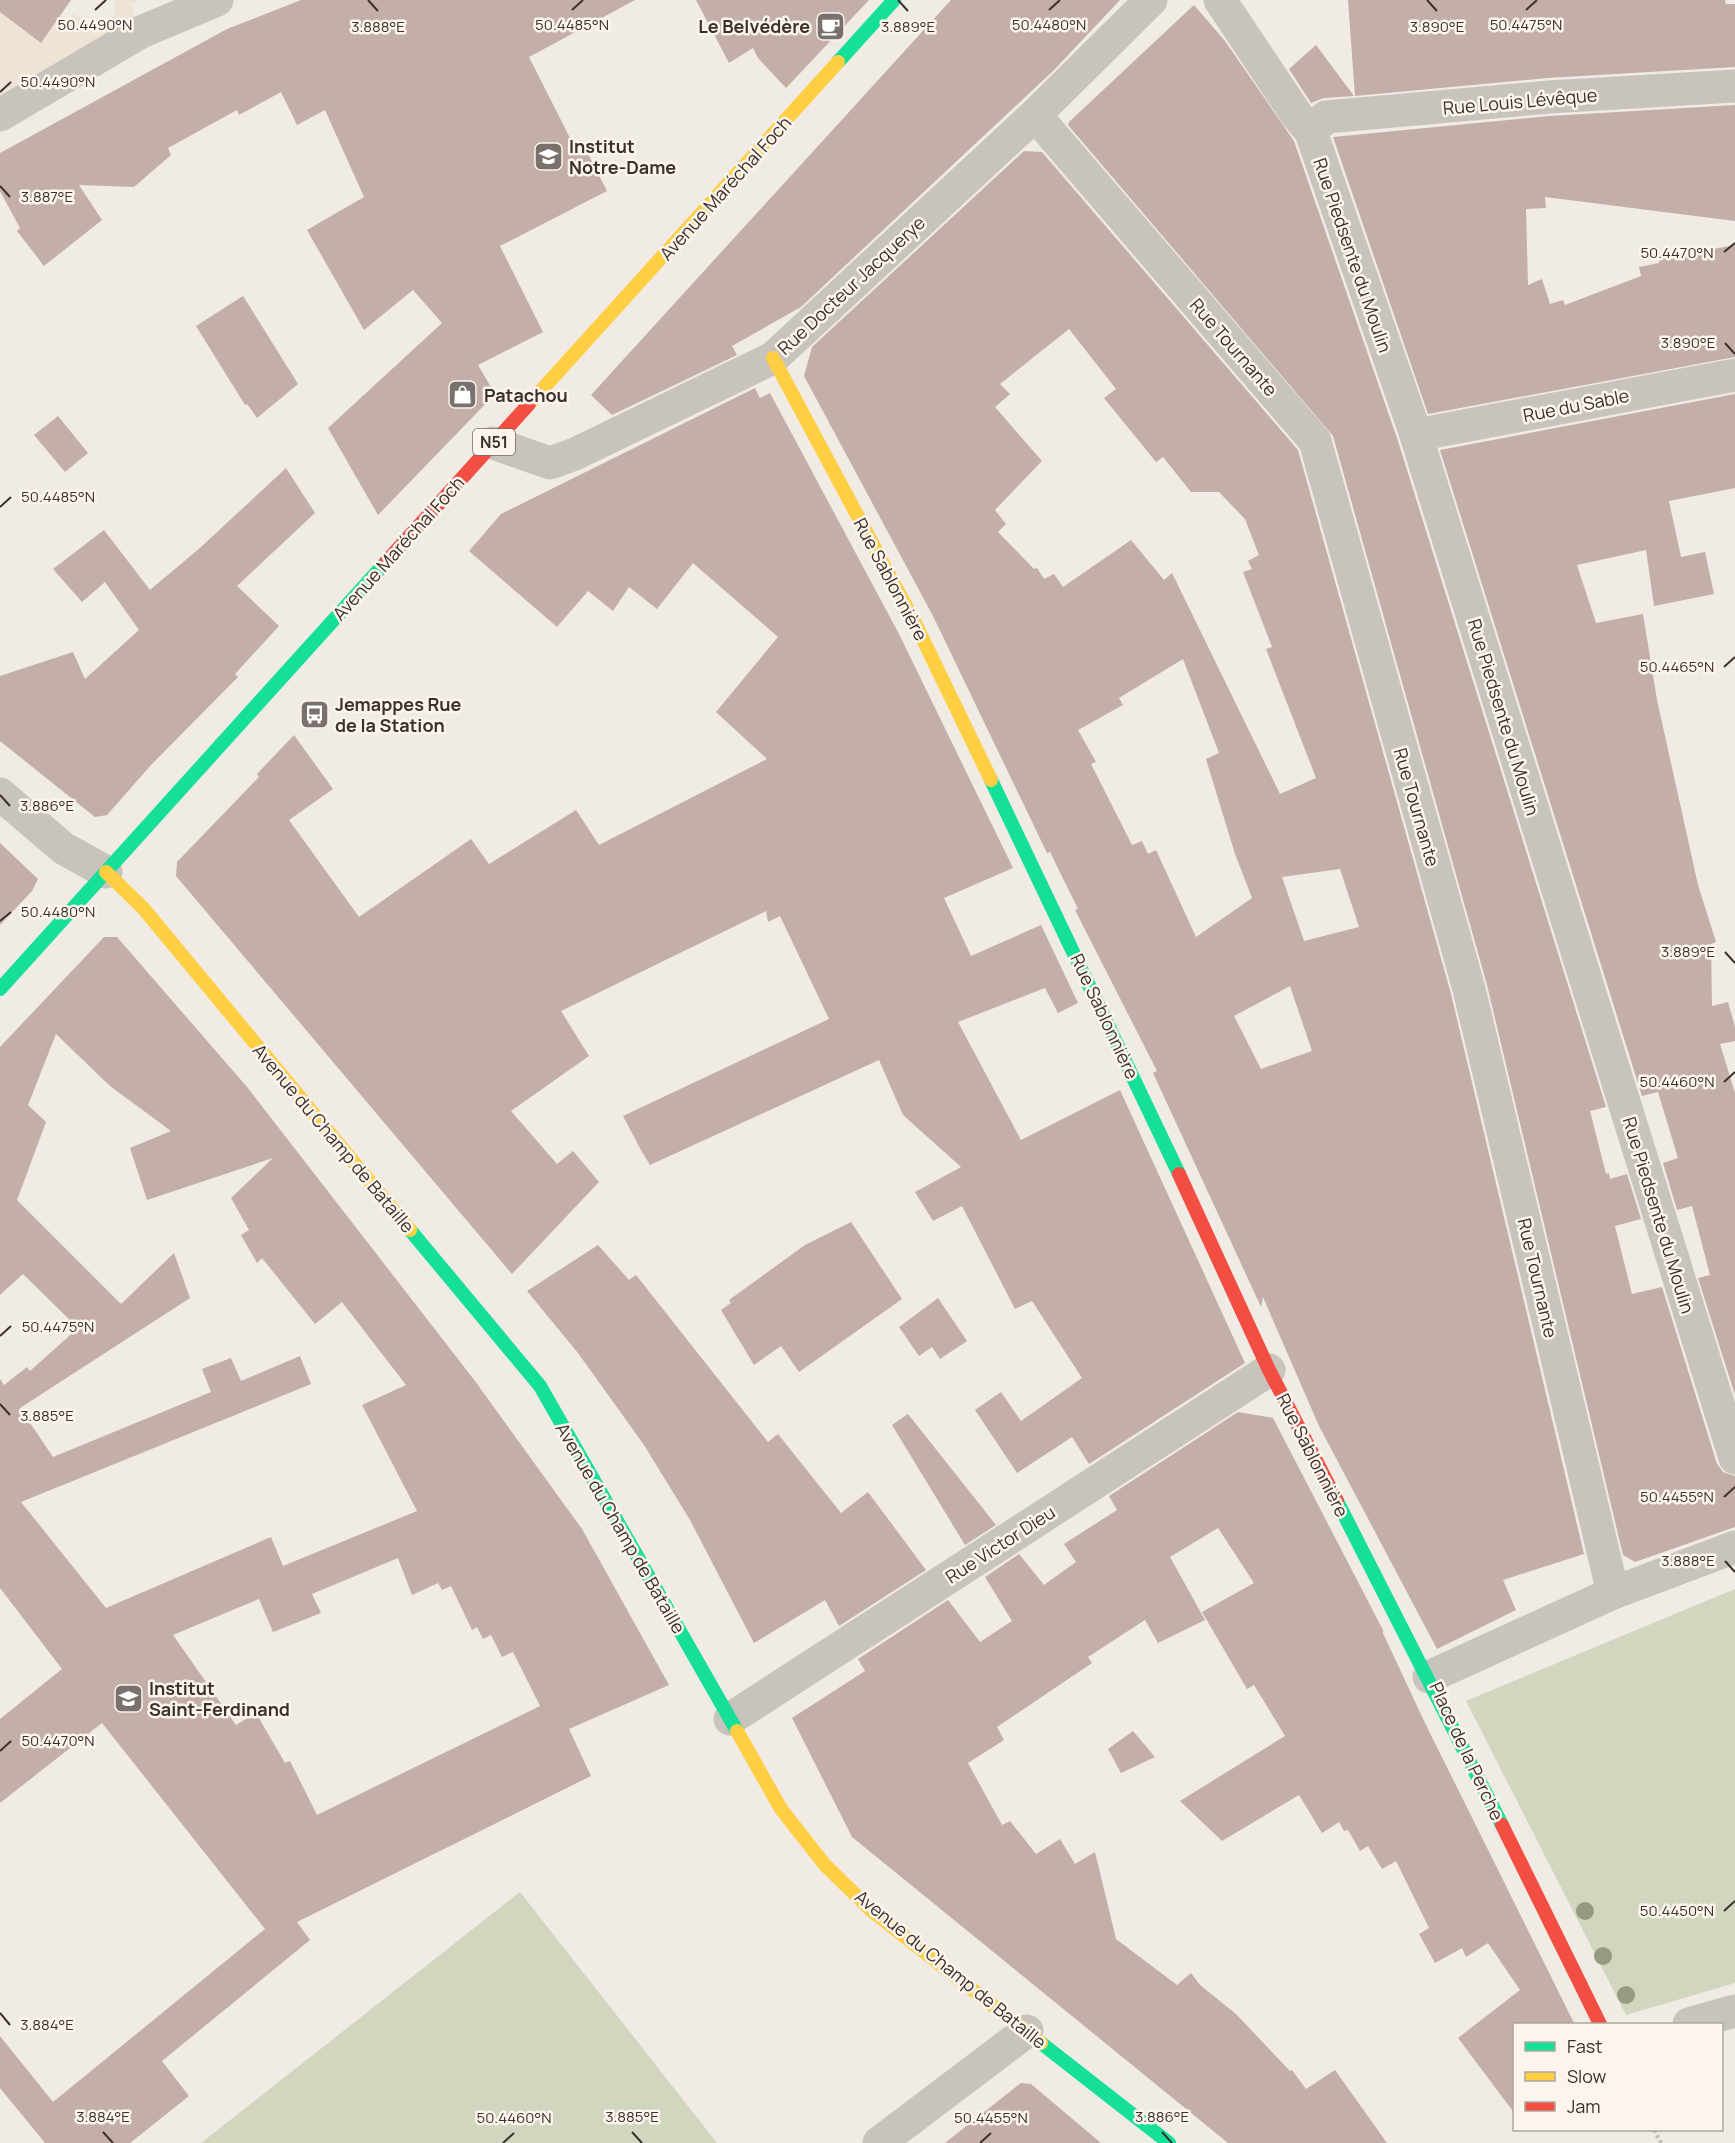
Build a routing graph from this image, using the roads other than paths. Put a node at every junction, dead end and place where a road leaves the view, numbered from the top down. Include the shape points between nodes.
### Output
1 (217, 0) edge
2 (1151, 0) edge
3 (1220, 0) edge
4 (885, 4) edge
5 (1735, 86) edge
6 (0, 115) edge
7 (1035, 115) junction
8 (1311, 132) junction
9 (773, 358) junction
10 (1735, 375) edge
11 (1416, 435) junction
12 (493, 443) junction
13 (0, 794) edge
14 (106, 872) junction
15 (0, 989) edge
16 (1269, 1370) junction
17 (1735, 1458) edge
18 (1735, 1547) edge
19 (1613, 1593) junction
20 (1429, 1677) junction
21 (730, 1719) junction
22 (1735, 2011) edge
23 (1599, 2023) edge
24 (1696, 2023) edge
25 (1027, 2031) junction
26 (879, 2143) edge
27 (1169, 2143) edge

1 - 6 street via 141,32
2 - 7 street, Rue Docteur Jacquerye
3 - 8 street, Rue Piedsente du Moulin
4 - 12 street, Avenue Maréchal Foch / N51
5 - 8 street, Rue Louis Lévêque via 1549,97 1326,117
7 - 9 street, Rue Docteur Jacquerye
7 - 19 street, Rue Tournante via 1315,441 1468,989
8 - 11 street, Rue Piedsente du Moulin
9 - 12 street, Rue Docteur Jacquerye via 550,463
9 - 16 street, Rue Sablonnière via 921,635 1125,1056
10 - 11 street, Rue du Sable
11 - 17 street, Rue Piedsente du Moulin
12 - 14 street, Avenue Maréchal Foch / N51
13 - 14 street via 63,848
14 - 15 street, Avenue Maréchal Foch / N51
14 - 21 street, Avenue du Champ de Bataille via 151,917 540,1386
16 - 20 street, Rue Sablonnière
16 - 21 street, Rue Victor Dieu
18 - 19 street, Place de la Perche
19 - 20 street, Place de la Perche
20 - 23 street, Place de la Perche
21 - 25 street, Avenue du Champ de Bataille via 781,1809 825,1865 872,1911
22 - 24 street
25 - 26 street
25 - 27 street, Avenue du Champ de Bataille

